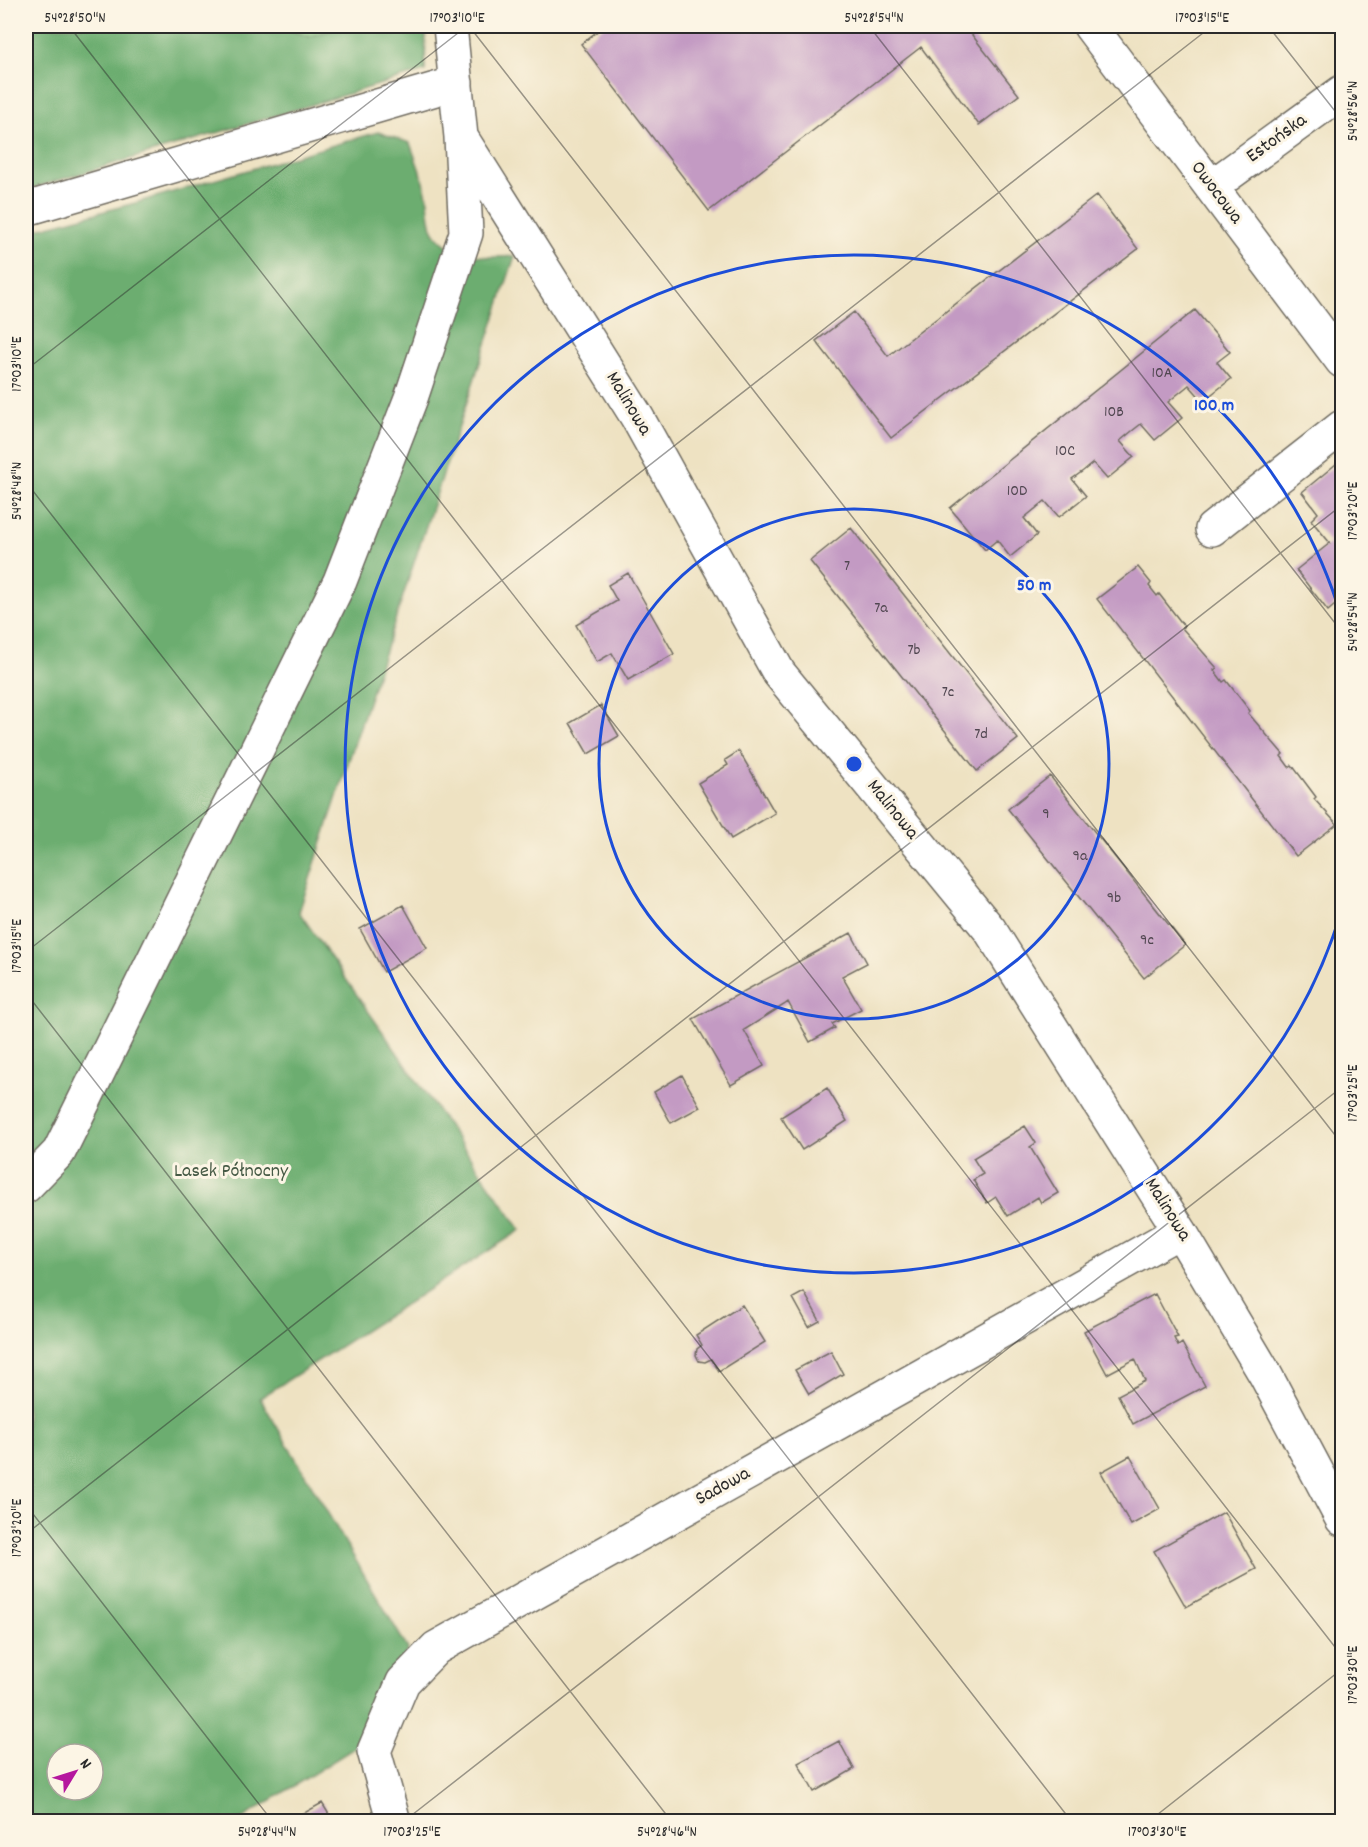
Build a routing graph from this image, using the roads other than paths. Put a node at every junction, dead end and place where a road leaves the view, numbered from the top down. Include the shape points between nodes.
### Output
1 (450, 26) edge
2 (1090, 26) edge
3 (456, 83) junction
4 (1342, 92) edge
5 (461, 137) junction
6 (1211, 187) junction
7 (26, 209) edge
8 (1342, 361) edge
9 (1342, 427) edge
10 (1212, 529) dead end
11 (26, 1186) edge
12 (1180, 1231) junction
13 (1342, 1519) edge
14 (394, 1821) edge

1 - 3 street, Malinowa
2 - 6 street, Owocowa
3 - 5 street, Malinowa
3 - 7 street
4 - 6 street, Estońska
5 - 11 street via 466,233 411,398 340,581 59,1152
5 - 12 street, Malinowa via 637,417 779,673 990,930
6 - 8 street, Owocowa
9 - 10 street
12 - 13 street, Malinowa via 1265,1374
12 - 14 street, Sadowa via 436,1648 403,1682 374,1751

